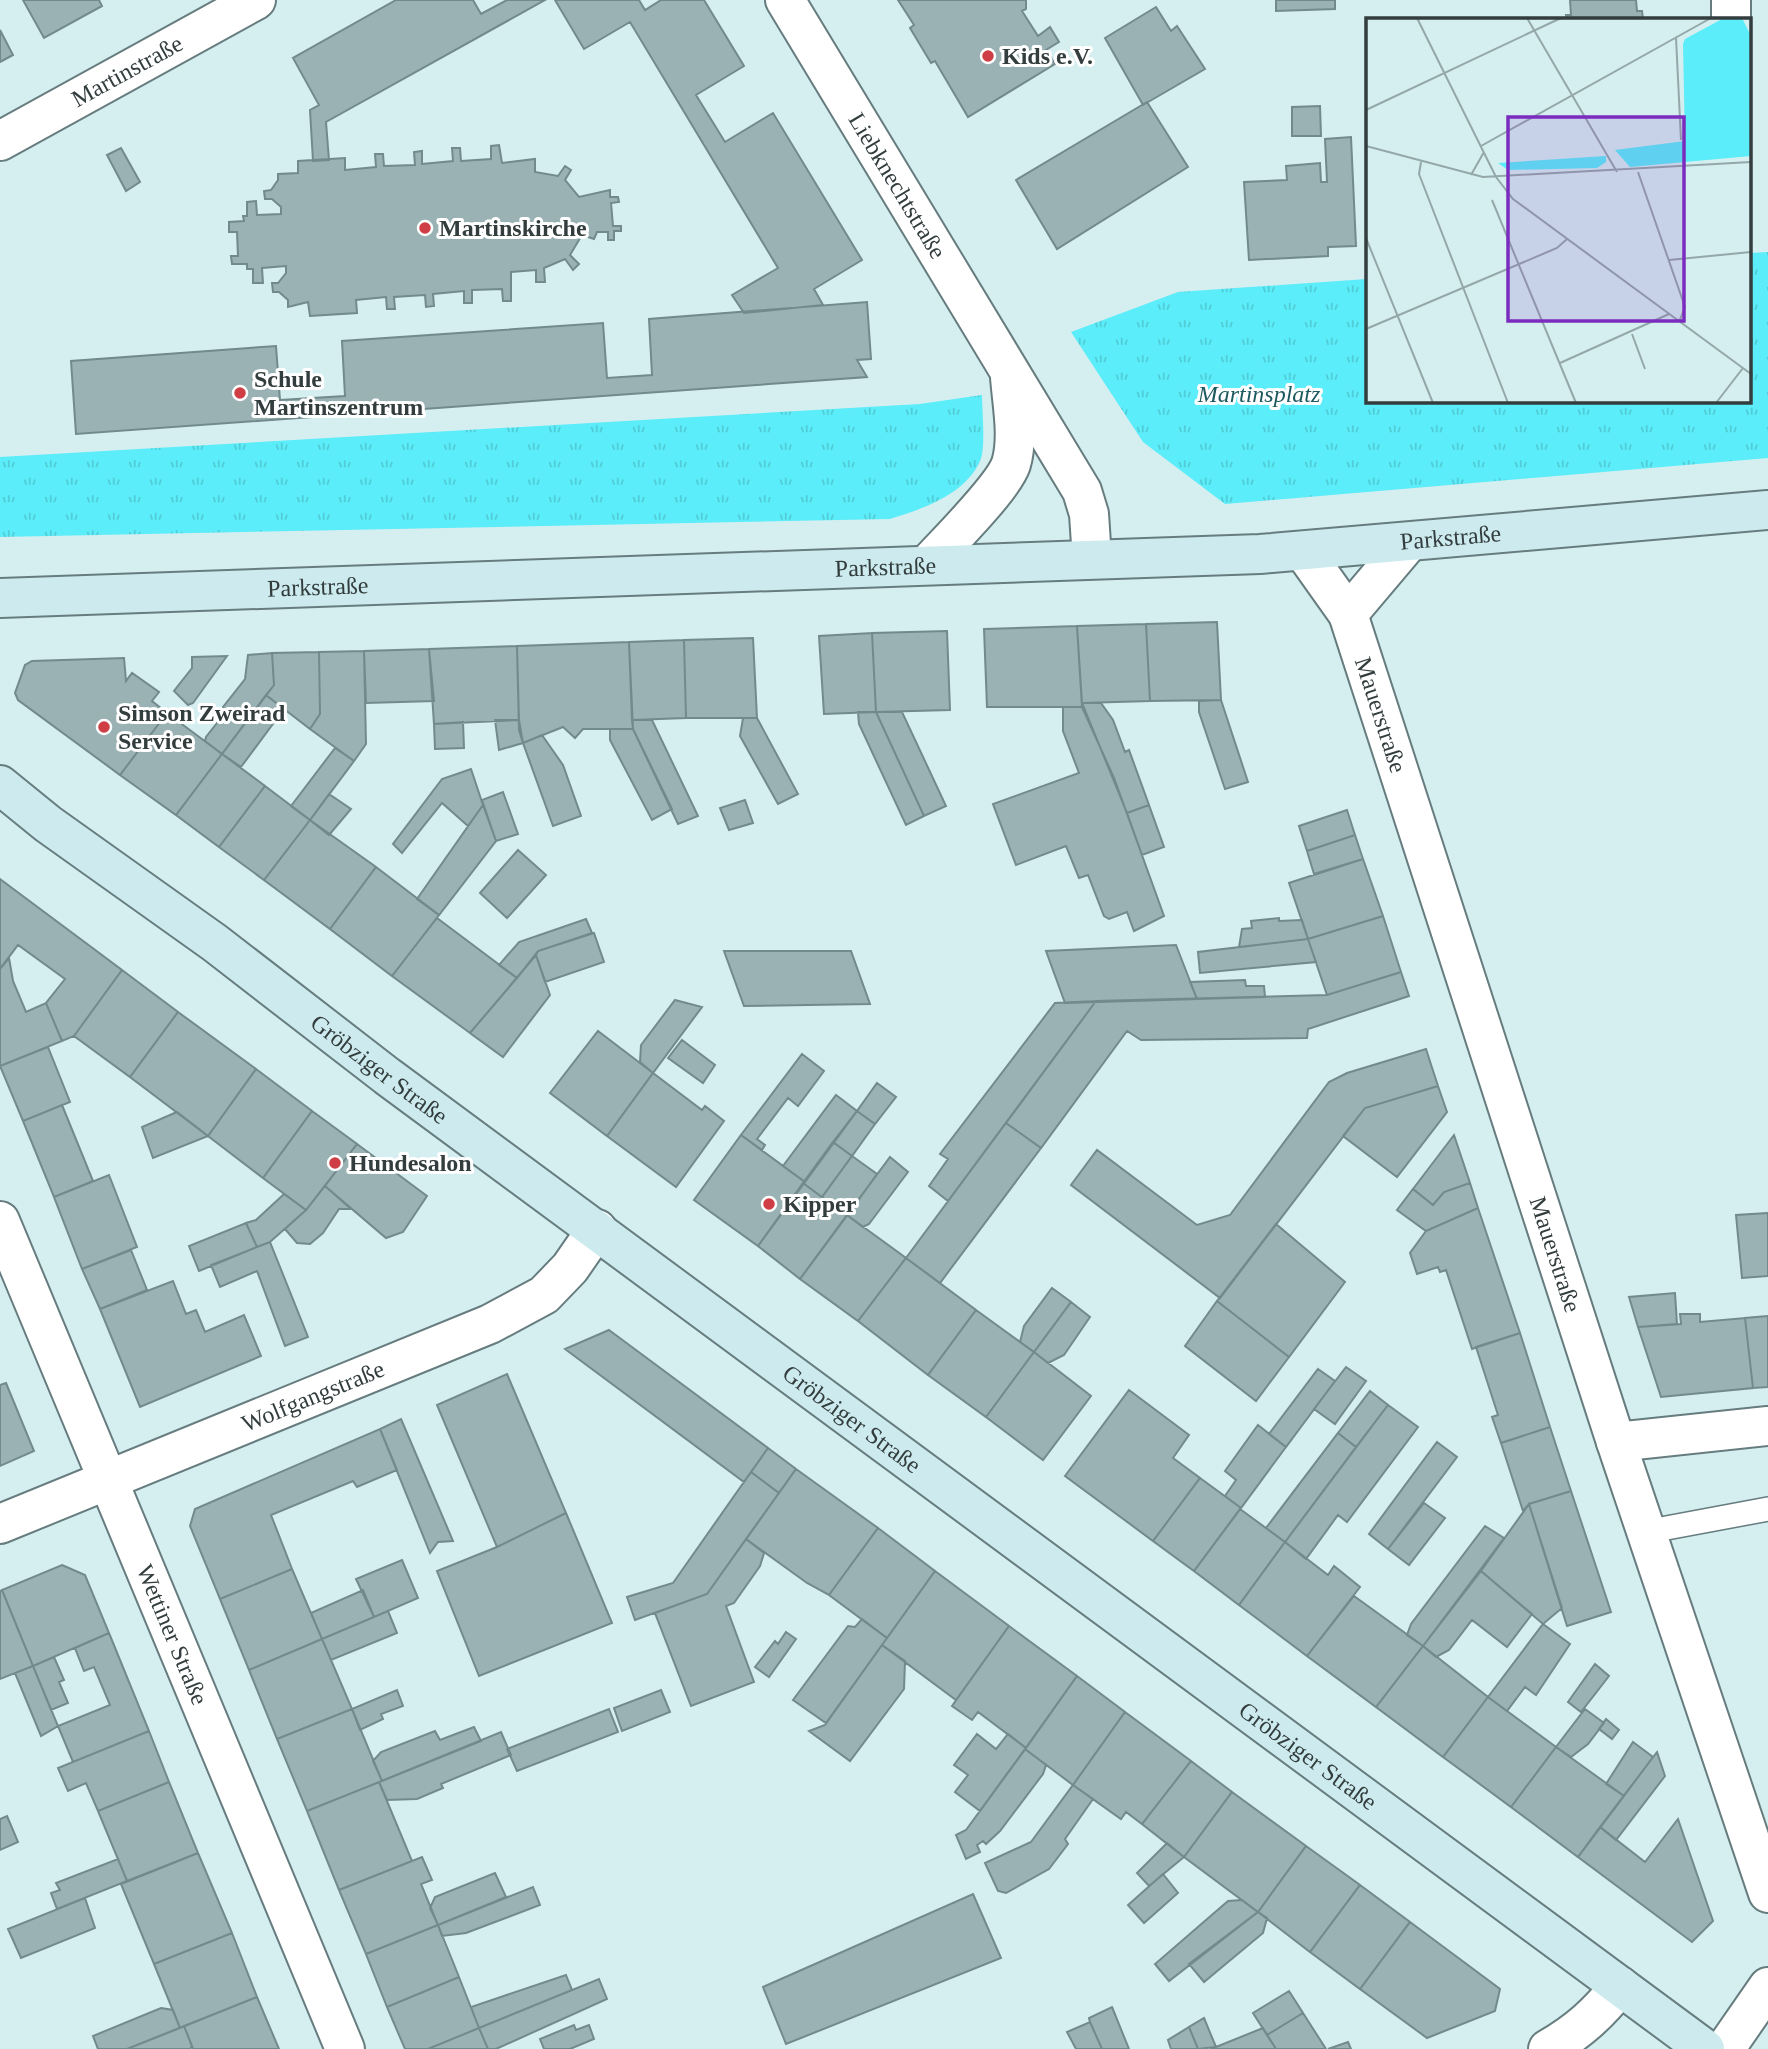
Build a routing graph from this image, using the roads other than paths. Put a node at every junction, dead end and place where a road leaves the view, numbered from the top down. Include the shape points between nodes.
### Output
1 (256, 0) edge
2 (785, 0) edge
3 (1731, 0) edge
4 (1731, 18) edge
5 (0, 141) edge
6 (1009, 371) junction
7 (1768, 510) edge
8 (1408, 543) junction
9 (1304, 552) junction
10 (1092, 559) junction
11 (927, 565) junction
12 (0, 598) edge
13 (1348, 614) junction
14 (0, 785) edge
15 (0, 1221) edge
16 (597, 1229) junction
17 (1768, 1426) edge
18 (1616, 1442) junction
19 (109, 1478) junction
20 (1768, 1509) edge
21 (0, 1524) edge
22 (1645, 1532) junction
23 (1768, 1893) edge
24 (1620, 1986) junction
25 (1768, 1987) edge
26 (345, 2049) edge
27 (1548, 2049) edge
28 (1706, 2049) edge
29 (1725, 2049) edge

1 - 5 street, Martinstraße
2 - 6 street, Liebknechtstraße
3 - 4 street
6 - 10 street, Liebknechtstraße via 1082,491 1089,514
6 - 11 street, Liebknechtstraße via 1014,438 1011,465 998,486
7 - 8 main road, Parkstraße
8 - 9 main road, Parkstraße
8 - 13 street
9 - 10 main road, Parkstraße
9 - 13 street, Mauerstraße
10 - 11 main road, Parkstraße
11 - 12 main road, Parkstraße
13 - 18 street, Mauerstraße
14 - 16 main road, Gröbziger Straße
15 - 19 street, Wettiner Straße
16 - 19 street, Wolfgangstraße via 544,1295 490,1324
16 - 24 main road, Gröbziger Straße
17 - 18 street
18 - 22 street, Mauerstraße
19 - 21 street, Wolfgangstraße
19 - 26 street, Wettiner Straße
20 - 22 lane
22 - 23 street, Mauerstraße
24 - 27 street via 1576,2033
24 - 28 main road, Gröbziger Straße
25 - 29 street

